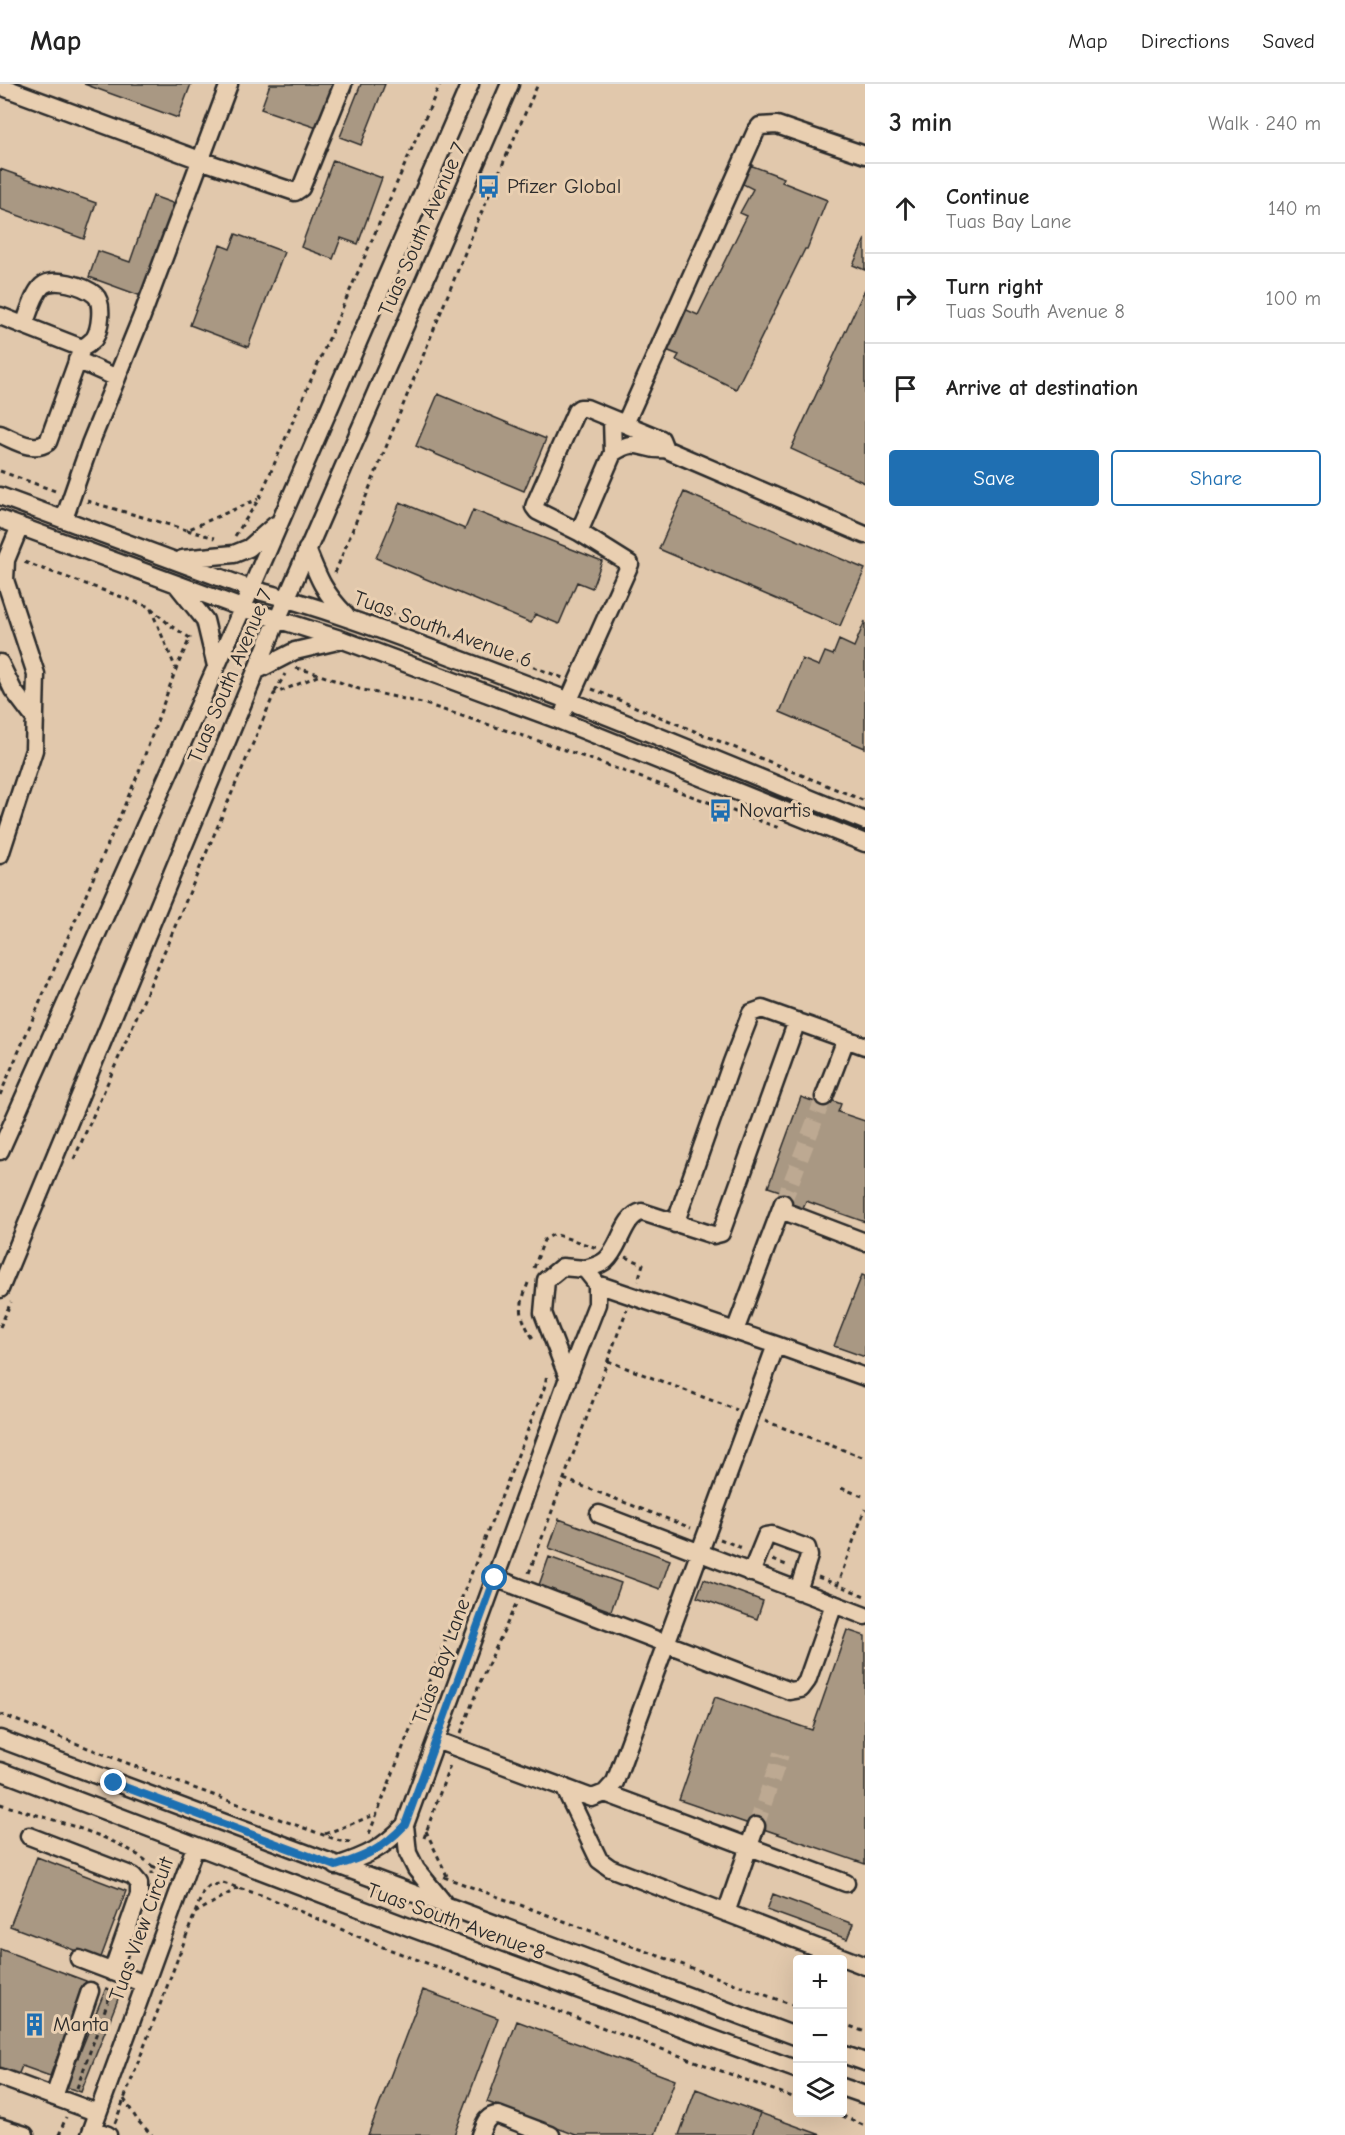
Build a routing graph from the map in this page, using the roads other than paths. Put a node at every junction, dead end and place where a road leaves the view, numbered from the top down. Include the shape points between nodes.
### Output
1 (230, 84) edge
2 (343, 84) edge
3 (470, 84) edge
4 (510, 84) edge
5 (0, 86) edge
6 (865, 155) edge
7 (200, 160) junction
8 (0, 315) edge
9 (24, 325) junction
10 (80, 354) junction
11 (117, 378) junction
12 (619, 421) junction
13 (0, 434) edge
14 (665, 449) junction
15 (613, 453) junction
16 (0, 496) edge
17 (0, 519) edge
18 (64, 519) junction
19 (279, 521) junction
20 (20, 526) junction
21 (579, 532) junction
22 (865, 535) edge
23 (307, 549) junction
24 (175, 560) junction
25 (2, 580) edge
26 (177, 584) junction
27 (252, 589) junction
28 (287, 598) junction
29 (242, 608) junction
30 (278, 618) junction
31 (350, 619) junction
32 (343, 640) junction
33 (0, 663) edge
34 (216, 666) junction
35 (256, 671) junction
36 (569, 700) junction
37 (36, 719) junction
38 (561, 721) junction
39 (865, 821) edge
40 (865, 843) edge
41 (0, 855) edge
42 (797, 1021) junction
43 (846, 1039) junction
44 (865, 1046) edge
45 (824, 1097) tunnel mouth
46 (0, 1151) edge
47 (675, 1224) junction
48 (865, 1242) edge
49 (585, 1269) junction
50 (597, 1284) junction
51 (7, 1292) edge
52 (735, 1331) junction
53 (776, 1344) junction
54 (865, 1377) edge
55 (568, 1378) junction
56 (599, 1514) dead end
57 (699, 1553) junction
58 (751, 1573) junction
59 (495, 1578) junction
60 (798, 1590) junction
61 (834, 1604) junction
62 (865, 1616) edge
63 (666, 1644) junction
64 (0, 1739) edge
65 (436, 1740) junction
66 (0, 1771) edge
67 (564, 1787) junction
68 (605, 1793) junction
69 (405, 1825) junction
70 (756, 1826) tunnel mouth
71 (29, 1836) dead end
72 (195, 1847) junction
73 (748, 1848) junction
74 (336, 1866) junction
75 (846, 1883) dead end
76 (448, 1908) junction
77 (726, 1913) junction
78 (79, 1959) dead end
79 (865, 1966) edge
80 (116, 1973) junction
81 (145, 1984) junction
82 (90, 1991) dead end
83 (793, 2035) edge
84 (847, 2055) edge
85 (865, 2062) edge
86 (793, 2068) edge
87 (0, 2077) edge
88 (847, 2088) edge
89 (865, 2095) edge
90 (54, 2097) junction
91 (98, 2113) junction
92 (0, 2127) edge
93 (111, 2130) edge
94 (91, 2132) edge
95 (25, 2135) edge
96 (480, 2135) edge
97 (551, 2135) edge

1 - 7 street
2 - 7 street via 302,188 290,190
3 - 19 street, Tuas South Avenue 7
4 - 23 street, Tuas South Avenue 7
5 - 7 street
6 - 12 street via 777,125 760,126
7 - 11 street
8 - 9 street
9 - 10 street
9 - 10 street via 42,286 51,281 62,281 94,294 100,316 94,339
10 - 11 street
10 - 13 street via 48,442 32,447
11 - 18 street
12 - 14 street via 661,439
12 - 15 street
12 - 21 street via 582,407 576,411 534,504 537,511
14 - 15 street via 636,444 625,445
14 - 22 street
15 - 21 street
16 - 18 street, Tuas South Avenue 6
17 - 20 street
18 - 24 street, Tuas South Avenue 6
19 - 24 street via 249,548 234,554
19 - 27 street, Tuas South Avenue 7
20 - 25 street
20 - 26 street
21 - 36 street via 630,564
23 - 28 street, Tuas South Avenue 7
23 - 31 street via 330,599
24 - 27 street, Tuas South Avenue 6
25 - 37 street via 36,674
26 - 29 street
26 - 34 street via 205,620
27 - 28 street, Tuas South Avenue 6
27 - 29 street, Tuas South Avenue 7
28 - 30 street, Tuas South Avenue 7
28 - 31 street, Tuas South Avenue 6
29 - 30 street
29 - 34 street, Tuas South Avenue 7
30 - 32 street
30 - 35 street, Tuas South Avenue 7
31 - 36 street, Tuas South Avenue 6
32 - 35 street via 295,651
32 - 38 street
33 - 37 street via 13,690
34 - 46 street, Tuas South Avenue 7
35 - 51 street, Tuas South Avenue 7
36 - 38 street
36 - 39 street, Tuas South Avenue 6
37 - 41 street via 34,750
38 - 40 street
42 - 43 street
42 - 47 street via 724,1230 713,1235
42 - 47 street via 762,1009 751,1012
43 - 44 street
43 - 45 street
47 - 49 street via 637,1213 605,1262
48 - 52 street via 782,1207
49 - 50 street
49 - 55 street via 562,1267 546,1280 543,1313
50 - 52 street
50 - 55 street, Tuas Bay Lane via 597,1304
52 - 53 street
53 - 54 street
53 - 57 street
55 - 59 street, Tuas Bay Lane
56 - 57 street
57 - 58 street
57 - 63 street
58 - 60 street
58 - 60 street via 766,1536 772,1535 807,1548 809,1556
59 - 63 street
59 - 65 street, Tuas Bay Lane
60 - 61 street
61 - 62 street
61 - 63 street via 801,1689 790,1691
63 - 68 street via 615,1782
64 - 74 street, Tuas South Avenue 8
65 - 67 street
65 - 69 street, Tuas Bay Lane
66 - 72 street, Tuas South Avenue 8
67 - 68 street via 592,1798
67 - 77 street via 599,1860 610,1868
68 - 73 street
69 - 74 street, Tuas Bay Lane via 367,1856
69 - 76 street, Tuas Bay Lane via 408,1853 416,1869
70 - 73 street
71 - 80 street via 133,1876 139,1883
72 - 81 street, Tuas View Circuit
72 - 86 street, Tuas South Avenue 8
73 - 75 street
73 - 77 street
74 - 76 street, Tuas South Avenue 8
76 - 83 street, Tuas South Avenue 8
77 - 79 street
78 - 80 street
80 - 81 street
81 - 91 street, Tuas View Circuit
82 - 90 street
84 - 85 street
87 - 90 street
88 - 89 street
90 - 91 street
91 - 94 street, Tuas View Circuit
92 - 95 street
93 - 94 street, Tuas View Circuit
96 - 97 street via 492,2115

